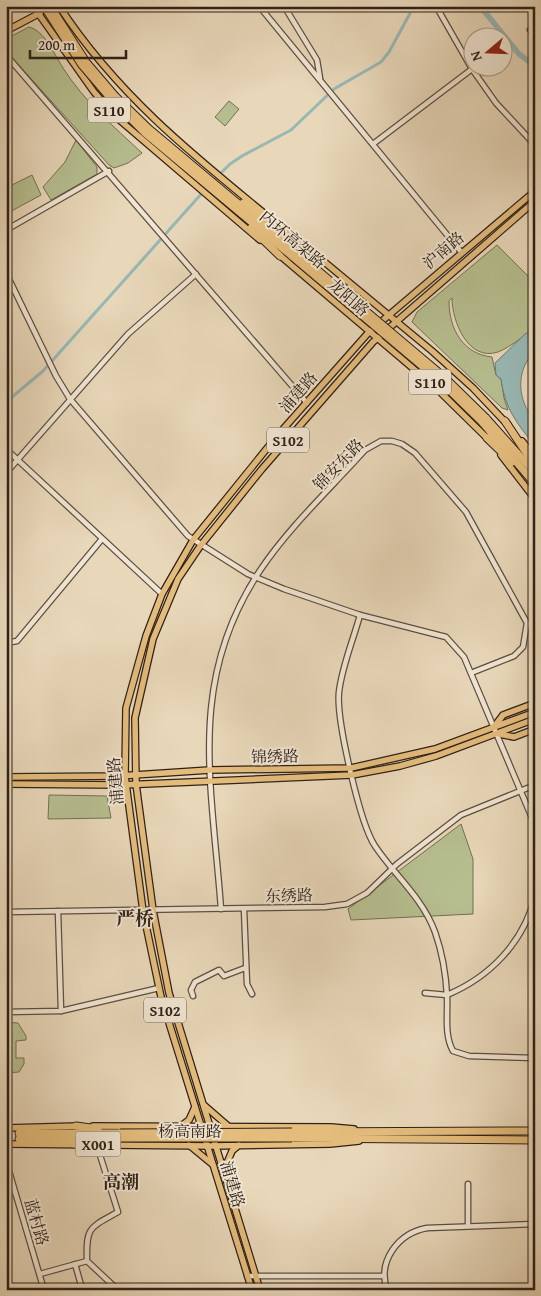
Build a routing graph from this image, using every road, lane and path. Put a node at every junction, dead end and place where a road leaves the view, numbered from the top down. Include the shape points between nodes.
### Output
1 (52, 6) edge
2 (59, 6) edge
3 (259, 6) edge
4 (284, 6) edge
5 (436, 6) edge
6 (39, 8) edge
7 (6, 27) edge
8 (6, 31) edge
9 (6, 55) edge
10 (464, 56) edge
11 (464, 76) edge
12 (478, 78) edge
13 (320, 79) junction
14 (113, 98) junction
15 (373, 144) junction
16 (535, 145) edge
17 (109, 171) junction
18 (205, 179) junction
19 (216, 189) junction
20 (535, 191) edge
21 (535, 201) edge
22 (6, 230) edge
23 (295, 238) joint
24 (462, 253) junction
25 (280, 256) joint
26 (6, 274) edge
27 (196, 274) junction
28 (388, 315) junction
29 (396, 321) junction
30 (369, 332) junction
31 (377, 338) junction
32 (70, 399) junction
33 (307, 403) junction
34 (484, 420) junction
35 (505, 422) junction
36 (487, 438) junction
37 (6, 449) edge
38 (535, 457) edge
39 (18, 460) junction
40 (535, 466) edge
41 (6, 473) edge
42 (535, 473) edge
43 (535, 484) edge
44 (535, 491) edge
45 (535, 499) edge
46 (102, 539) junction
47 (193, 540) junction
48 (201, 545) junction
49 (256, 578) junction
50 (162, 594) junction
51 (360, 616) junction
52 (6, 643) edge
53 (471, 673) junction
54 (535, 702) edge
55 (535, 712) edge
56 (535, 719) edge
57 (494, 727) junction
58 (535, 729) edge
59 (497, 734) junction
60 (210, 770) junction
61 (352, 771) junction
62 (135, 775) junction
63 (125, 776) junction
64 (6, 777) edge
65 (211, 780) junction
66 (6, 784) edge
67 (127, 784) junction
68 (136, 784) junction
69 (535, 785) edge
70 (521, 790) junction
71 (535, 825) edge
72 (392, 869) junction
73 (535, 896) edge
74 (220, 909) junction
75 (244, 909) junction
76 (153, 910) junction
77 (58, 911) junction
78 (143, 911) junction
79 (6, 912) edge
80 (532, 916) edge
81 (246, 968) junction
82 (159, 988) junction
83 (425, 993) dead end
84 (252, 994) dead end
85 (447, 995) junction
86 (193, 996) dead end
87 (60, 1011) junction
88 (6, 1012) edge
89 (535, 1058) edge
90 (205, 1106) junction
91 (196, 1107) junction
92 (76, 1126) junction
93 (180, 1126) junction
94 (211, 1126) junction
95 (228, 1126) junction
96 (202, 1127) junction
97 (6, 1128) edge
98 (535, 1131) edge
99 (121, 1135) junction
100 (373, 1135) junction
101 (19, 1136) tunnel mouth
102 (535, 1140) edge
103 (6, 1144) edge
104 (74, 1144) junction
105 (240, 1144) junction
106 (189, 1145) junction
107 (207, 1145) junction
108 (217, 1145) junction
109 (98, 1149) dead end
110 (6, 1161) edge
111 (214, 1166) junction
112 (224, 1170) junction
113 (468, 1184) dead end
114 (535, 1224) edge
115 (468, 1226) junction
116 (87, 1261) junction
117 (75, 1264) junction
118 (40, 1274) junction
119 (248, 1276) junction
120 (256, 1276) junction
121 (384, 1276) junction
122 (44, 1290) edge
123 (87, 1290) edge
124 (118, 1290) edge
125 (252, 1290) edge
126 (260, 1290) edge
127 (387, 1290) edge

1 - 6 main road
1 - 14 highway, 内环高架路, bridge via 86,62
2 - 18 main road, S110 via 85,45
3 - 13 street
4 - 13 street via 316,60
5 - 10 street
6 - 7 main road
6 - 8 main road
6 - 14 highway, 内环高架路, bridge via 82,65
6 - 18 main road, S110 via 58,44 107,108 134,134
9 - 17 street
11 - 15 street
12 - 16 street
13 - 15 street
14 - 18 highway, 内环高架路
14 - 18 highway, 内环高架路 via 145,133 194,174
15 - 24 street
17 - 22 street
17 - 27 street
18 - 19 highway, 内环高架路
18 - 19 main road, S110
19 - 23 highway via 244,203
19 - 25 highway
19 - 34 highway, 内环高架路, bridge via 444,377
20 - 24 main road, 沪南路 / S102
21 - 29 main road, 沪南路 / S102
23 - 28 main road, 龙阳路 / S110
24 - 28 main road, 沪南路 / S102
25 - 30 main road, 龙阳路 / S110
26 - 32 street
27 - 32 street via 134,328
27 - 33 street
28 - 29 main road, 龙阳路 / S110
28 - 30 main road, 沪南路 / S102
29 - 31 main road, 沪南路 / S102
29 - 35 main road, 龙阳路 / S110 via 467,383
30 - 31 main road, 龙阳路 / S110
30 - 33 main road, 浦建路 / S102
31 - 36 main road, 龙阳路 / S110 via 446,396
31 - 48 main road, 浦建路 / S102 via 262,469
32 - 39 street
32 - 47 street
33 - 47 main road, 浦建路 / S102
34 - 42 highway, 内环高架路
34 - 43 highway, 内环高架路
35 - 38 main road, 龙阳路 / S110
35 - 40 highway
36 - 44 highway
36 - 45 main road, 龙阳路 / S110
37 - 39 street
39 - 41 street
39 - 46 street
46 - 50 street
46 - 52 street via 17,641
47 - 48 street
47 - 50 main road, 浦建路 / S102
48 - 49 street
48 - 62 main road, 浦建路 / S102 via 178,579 153,639 135,718
49 - 51 street
49 - 53 street, 锦安东路 via 282,543 365,450 381,441 402,444 415,453 466,512 527,623 523,647 514,656
49 - 60 street, 锦安东路 via 231,622 215,673 209,717
50 - 63 main road, 浦建路 / S102 via 146,636 126,708
51 - 53 street via 446,637 464,657
51 - 61 street via 339,694 340,715
53 - 57 street
54 - 57 main road via 503,715
55 - 57 main road, 锦绣路
56 - 59 main road, 锦绣路
57 - 59 street
57 - 61 main road, 锦绣路 via 435,749
58 - 59 main road via 514,736
59 - 61 main road, 锦绣路 via 400,766
59 - 70 street
60 - 61 main road, 锦绣路
60 - 62 main road, 锦绣路
60 - 65 street, 锦安东路
61 - 65 main road, 锦绣路
61 - 72 street via 366,828
62 - 63 main road, 锦绣路
62 - 68 main road, 浦建路 / S102
63 - 64 main road, 锦绣路
63 - 67 main road, 浦建路 / S102
65 - 68 main road, 锦绣路
65 - 74 street, 锦安东路
66 - 67 main road, 锦绣路
67 - 68 main road, 锦绣路
67 - 78 main road, 浦建路 / S102
68 - 76 main road, 浦建路 / S102
69 - 70 street, 东绣路
70 - 71 street
70 - 72 street, 东绣路 via 461,815
72 - 75 street, 东绣路 via 367,892 347,904
72 - 85 street via 425,908 436,934
73 - 80 street
74 - 75 street, 东绣路
74 - 76 street, 东绣路
75 - 81 street
76 - 78 street, 东绣路
76 - 90 main road, 浦建路 / S102 via 168,993
77 - 78 street, 东绣路
77 - 79 street, 东绣路
77 - 87 street
78 - 82 main road, 浦建路 / S102
80 - 85 street via 504,957 462,989
81 - 84 street via 247,984
81 - 86 street via 224,976 219,970 195,982 191,990
82 - 87 street
82 - 91 main road, 浦建路 / S102
83 - 85 street
85 - 89 street via 448,1043 453,1051 468,1056
87 - 88 street
90 - 94 main road, 浦建路 / S102
90 - 95 main road
91 - 93 main road via 189,1120
91 - 96 main road, 浦建路 / S102
92 - 93 main road, 杨高南路 / X001
92 - 97 main road, 杨高南路 / X001
92 - 99 highway
93 - 96 main road, 杨高南路 / X001
94 - 95 main road, 杨高南路 / X001
94 - 96 main road, 杨高南路 / X001
94 - 108 main road, 浦建路 / S102
95 - 100 main road, 杨高南路 / X001 via 331,1127
96 - 107 main road, 浦建路 / S102
98 - 100 highway, 杨高南路 / X001
99 - 100 highway, 杨高南路 / X001, bridge
99 - 101 highway, 杨高南路 / X001
99 - 104 highway
100 - 102 highway, 杨高南路 / X001
100 - 105 main road, 杨高南路 / X001 via 330,1144
103 - 104 main road, 杨高南路 / X001
104 - 106 main road, 杨高南路 / X001
105 - 108 main road, 杨高南路 / X001
105 - 112 main road via 232,1151
106 - 107 main road, 杨高南路 / X001
106 - 111 main road
107 - 108 main road, 杨高南路 / X001
107 - 111 main road, 浦建路 / S102
108 - 112 main road, 浦建路 / S102
109 - 116 street via 118,1212 87,1235
110 - 118 street, 蓝村路
111 - 119 main road, 浦建路 / S102
112 - 120 main road, 浦建路 / S102
113 - 115 street
114 - 115 street
115 - 121 street via 428,1228 406,1235 392,1250
116 - 117 street
116 - 124 street
117 - 118 street
117 - 123 street
118 - 122 street, 蓝村路
119 - 120 street
119 - 125 main road, 浦建路 / S102
120 - 121 street
120 - 126 main road, 浦建路 / S102
121 - 127 street

